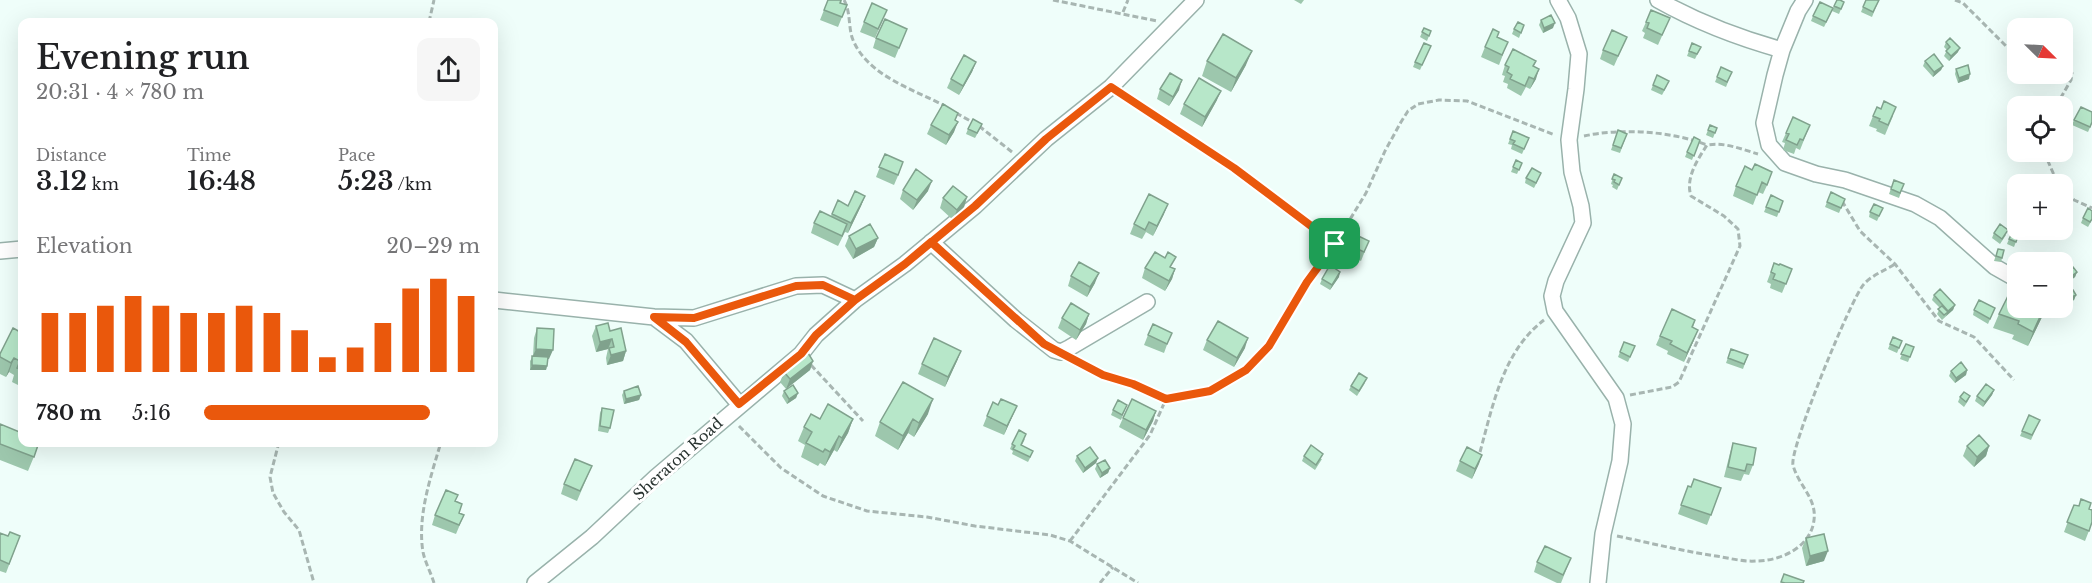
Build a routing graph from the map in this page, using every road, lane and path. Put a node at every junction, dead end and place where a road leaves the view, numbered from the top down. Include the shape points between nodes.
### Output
1 (434, 0) edge
2 (844, 0) edge
3 (1053, 0) edge
4 (1128, 0) edge
5 (1196, 0) edge
6 (1558, 0) edge
7 (1658, 0) edge
8 (1805, 0) edge
9 (1955, 0) edge
10 (1123, 13) junction
11 (430, 18) edge
12 (1171, 24) junction
13 (2007, 47) edge
14 (1782, 50) junction
15 (1111, 87) junction
16 (1569, 140) junction
17 (1707, 145) junction
18 (1762, 156) dead end
19 (1022, 161) junction
20 (1838, 197) edge
21 (2073, 199) edge
22 (2092, 208) edge
23 (931, 242) junction
24 (1335, 244) junction
25 (18, 249) edge
26 (0, 251) edge
27 (1895, 264) junction
28 (2007, 274) edge
29 (498, 300) edge
30 (855, 300) junction
31 (1147, 302) dead end
32 (1555, 311) junction
33 (654, 317) junction
34 (1061, 352) junction
35 (801, 354) junction
36 (2014, 380) dead end
37 (1616, 398) junction
38 (1166, 399) junction
39 (734, 409) junction
40 (863, 421) dead end
41 (278, 447) edge
42 (440, 447) edge
43 (1480, 452) edge
44 (1603, 534) junction
45 (1070, 541) junction
46 (1113, 567) junction
47 (314, 583) edge
48 (434, 583) edge
49 (535, 583) edge
50 (1100, 583) edge
51 (1138, 583) edge
52 (1598, 583) edge

1 - 11 path
2 - 19 path via 852,39 863,58 886,76 991,134
3 - 10 path
4 - 10 path
5 - 12 street, Sheraton Road
6 - 16 street via 1568,18 1578,54
7 - 14 street via 1729,33
8 - 14 street
9 - 13 path via 1963,3
10 - 12 path
12 - 15 street, Sheraton Road
14 - 28 street via 1764,123 1769,145 1785,163 1915,204 1940,218
15 - 19 street, Sheraton Road
15 - 24 path via 1234,168
16 - 17 path via 1623,132 1674,135
16 - 24 path via 1467,101 1419,104 1401,122
16 - 32 street via 1583,224 1556,281 1552,296
17 - 18 path via 1728,145
17 - 37 path via 1695,164 1691,196 1738,229 1740,246 1679,382 1672,387
19 - 23 street, Sheraton Road
20 - 27 path via 1860,231
21 - 22 path
23 - 30 street, Sheraton Road
23 - 34 street via 1044,344
24 - 38 path via 1269,346 1246,370 1210,391
25 - 26 street
27 - 36 path via 1939,321 1974,337
27 - 44 path via 1864,283 1805,415 1792,464 1814,506 1814,521 1797,549 1778,558 1747,561
29 - 33 street
30 - 33 street via 823,285 796,286 694,318
30 - 35 street, Sheraton Road
31 - 34 street
32 - 37 street
32 - 43 path via 1530,330 1511,360 1500,382
33 - 39 street via 686,342
34 - 38 path via 1103,375
35 - 39 street, Sheraton Road
35 - 40 path
37 - 44 street via 1623,424 1620,462
38 - 45 path via 1150,435
39 - 45 path via 744,432 781,468 823,496 867,511 1050,534
39 - 49 street, Sheraton Road
41 - 47 path via 270,477 273,493 298,530
42 - 48 path via 423,518 423,552
44 - 52 street
45 - 46 path
46 - 50 path
46 - 51 path

